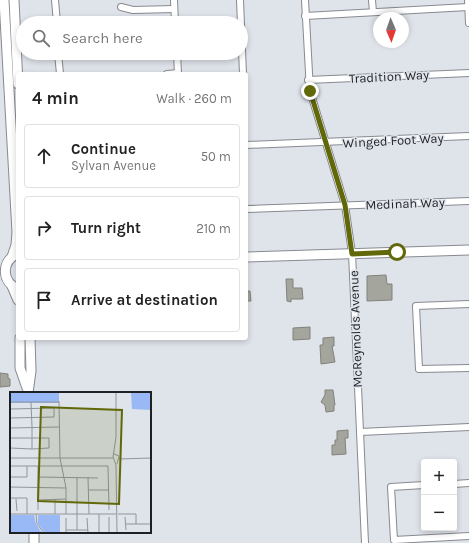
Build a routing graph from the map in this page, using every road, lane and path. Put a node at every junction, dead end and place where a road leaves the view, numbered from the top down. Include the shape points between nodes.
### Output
1 (4, 0) edge
2 (14, 0) edge
3 (55, 0) edge
4 (174, 0) edge
5 (240, 0) edge
6 (305, 0) edge
7 (372, 0) edge
8 (468, 0) edge
9 (121, 7) dead end
10 (468, 7) junction
11 (174, 9) junction
12 (373, 12) junction
13 (56, 16) edge
14 (174, 16) edge
15 (241, 16) edge
16 (306, 16) junction
17 (469, 23) edge
18 (16, 42) edge
19 (17, 60) edge
20 (59, 60) edge
21 (177, 60) edge
22 (242, 60) edge
23 (17, 72) edge
24 (60, 72) edge
25 (178, 72) edge
26 (243, 72) edge
27 (469, 72) edge
28 (308, 80) junction
29 (469, 136) edge
30 (326, 143) junction
31 (248, 145) edge
32 (469, 201) edge
33 (345, 205) junction
34 (248, 209) edge
35 (16, 214) edge
36 (16, 245) edge
37 (469, 250) edge
38 (352, 254) junction
39 (248, 257) edge
40 (10, 258) edge
41 (0, 278) edge
42 (13, 286) edge
43 (469, 304) edge
44 (20, 340) edge
45 (30, 340) edge
46 (469, 368) edge
47 (28, 390) edge
48 (469, 427) edge
49 (360, 432) junction
50 (469, 483) edge
51 (457, 484) edge
52 (421, 486) edge
53 (469, 536) edge
54 (365, 543) edge

1 - 35 main road
2 - 18 main road
3 - 13 street
4 - 11 street
5 - 15 street
6 - 16 street, McReynolds Avenue
7 - 12 street
8 - 10 street
9 - 11 street via 133,10
10 - 12 street
10 - 17 street
11 - 14 street
12 - 16 street
16 - 28 street, McReynolds Avenue
19 - 23 main road
20 - 24 street
21 - 25 street
22 - 26 street
27 - 28 street, Tradition Way
28 - 30 street, McReynolds Avenue
29 - 30 street, Winged Foot Way
30 - 31 street, Winged Foot Way
30 - 33 street, McReynolds Avenue
32 - 33 street, Medinah Way
33 - 34 street, Medinah Way
33 - 38 street, McReynolds Avenue
36 - 40 main road
37 - 38 main road
38 - 39 main road
38 - 49 street, McReynolds Avenue
40 - 42 main road via 5,272
41 - 42 main road
43 - 46 street via 416,306 419,369
44 - 47 main road via 20,368
45 - 47 main road via 32,371
48 - 49 street
49 - 54 street, McReynolds Avenue
50 - 51 street
52 - 53 street via 391,488 394,540

